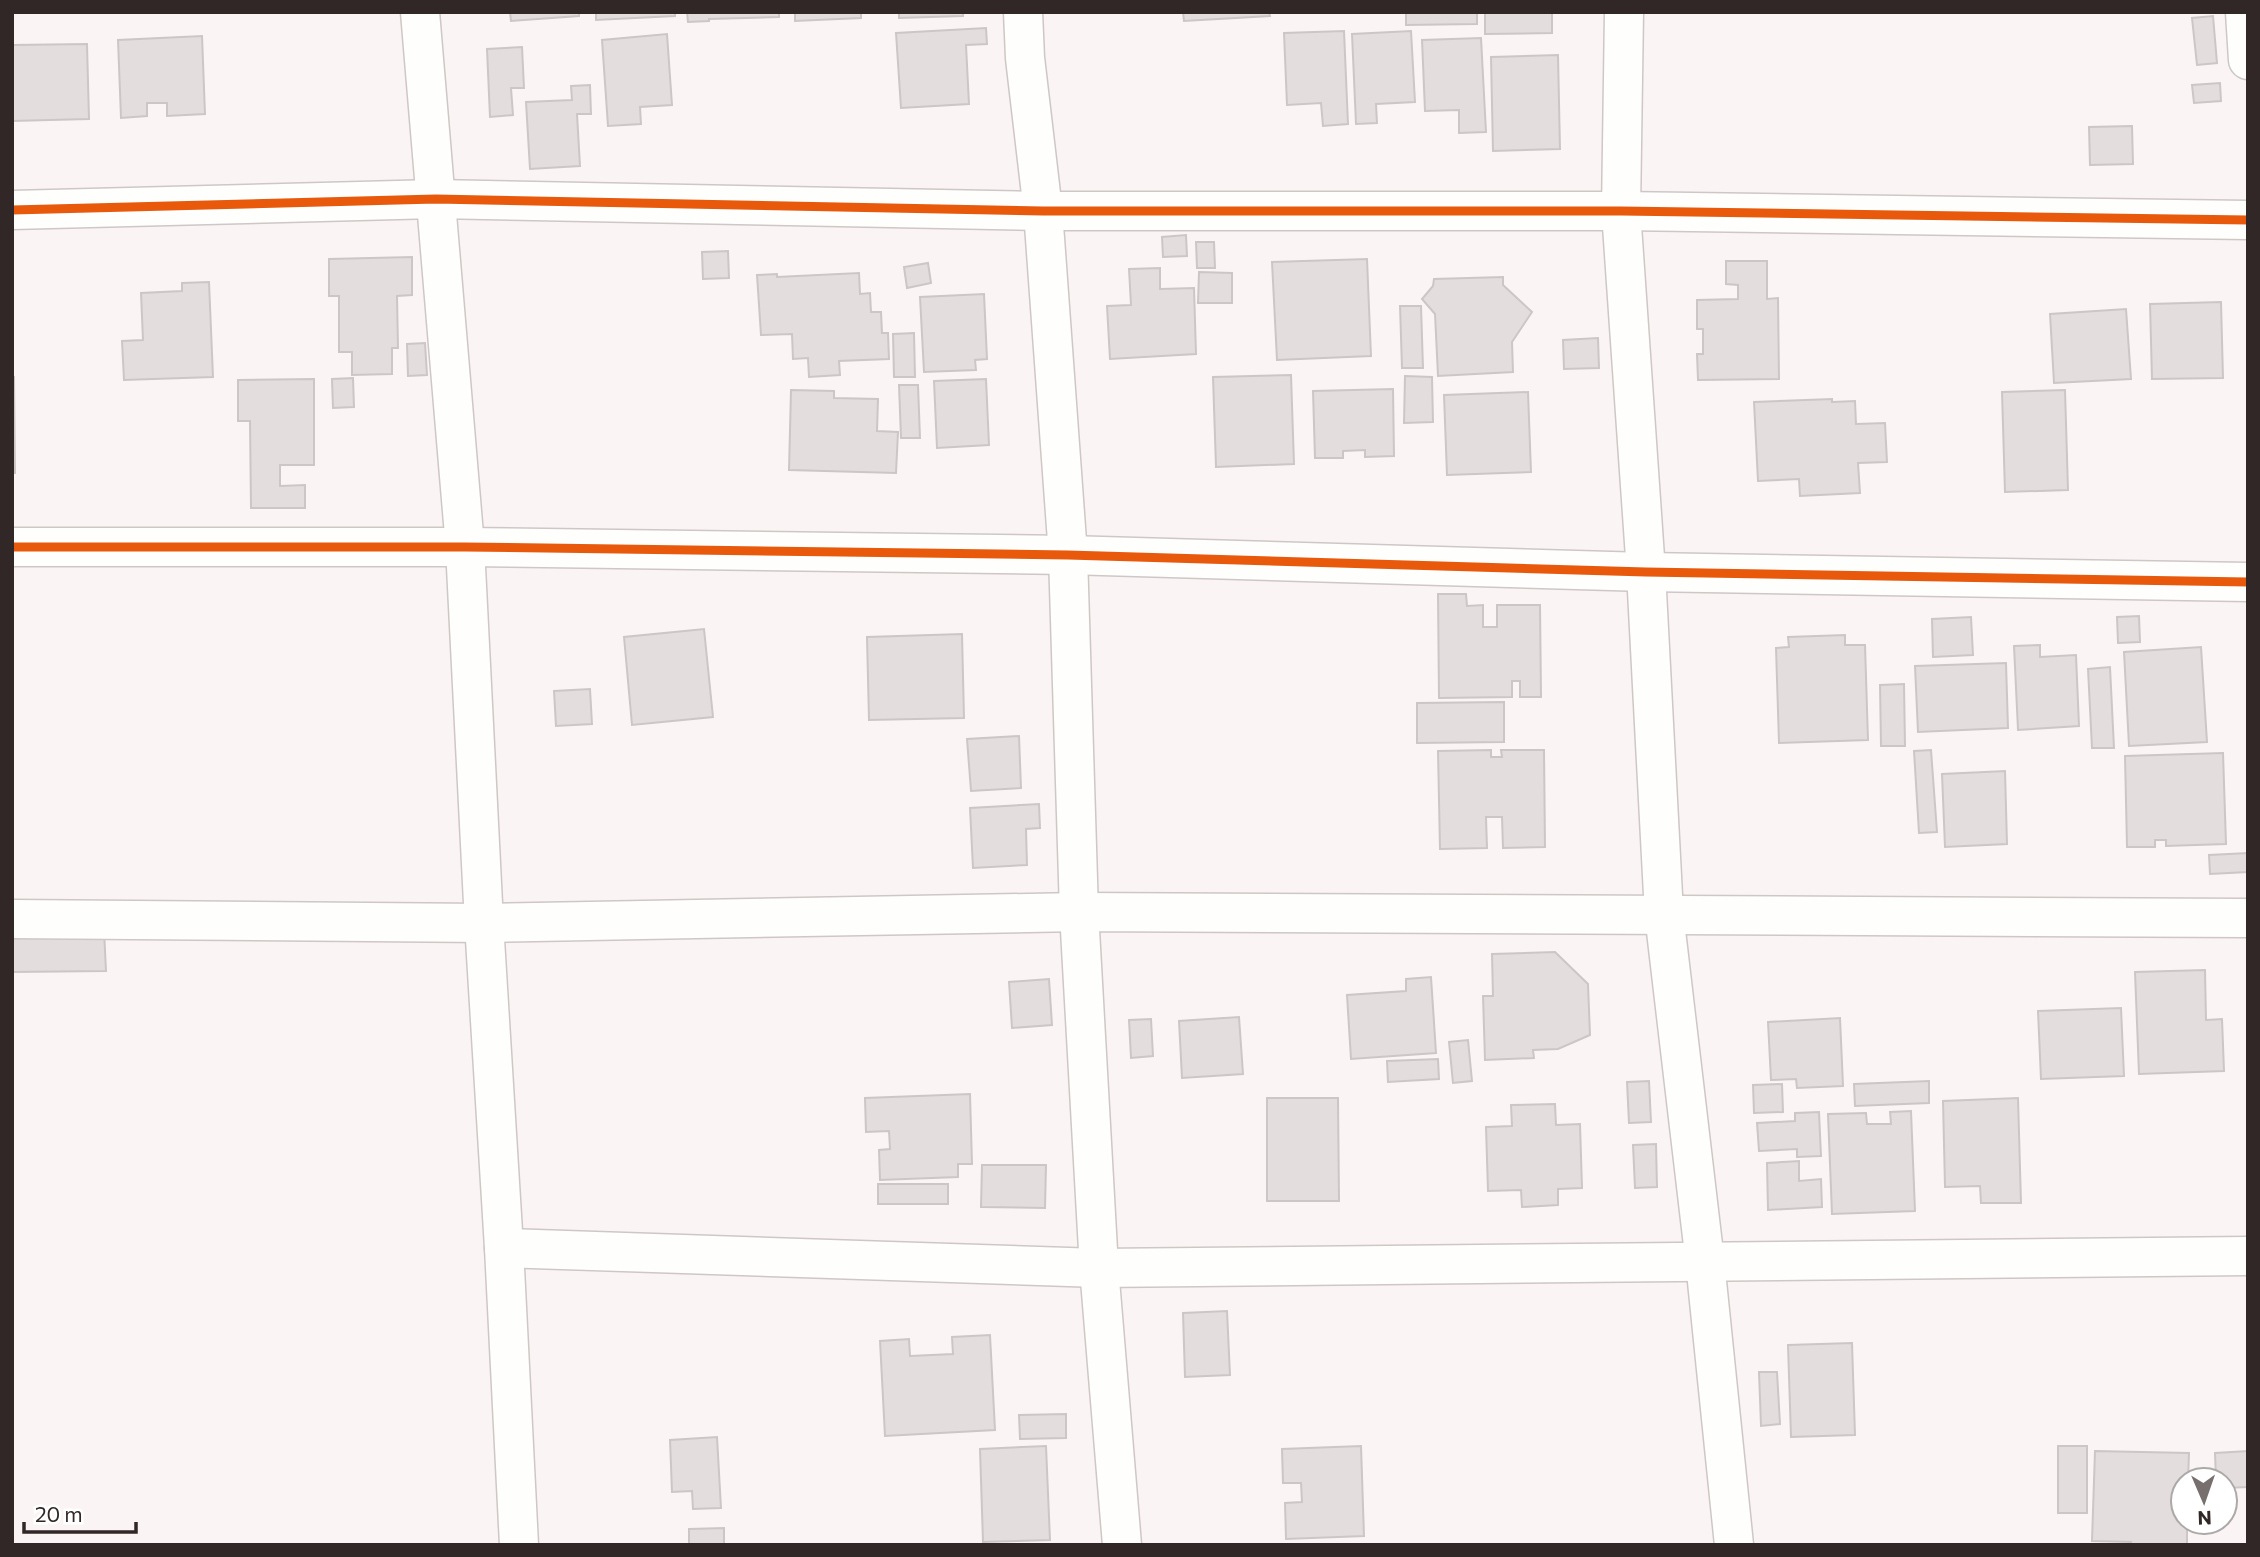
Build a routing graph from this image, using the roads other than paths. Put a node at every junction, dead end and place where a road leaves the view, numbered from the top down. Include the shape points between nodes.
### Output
1 (420, 12) edge
2 (1023, 12) edge
3 (1623, 12) edge
4 (2245, 12) edge
5 (2248, 60) edge
6 (436, 199) junction
7 (12, 210) edge
8 (1043, 211) junction
9 (1622, 211) junction
10 (2248, 220) edge
11 (12, 547) edge
12 (465, 547) junction
13 (1068, 555) junction
14 (1646, 572) junction
15 (2248, 582) edge
16 (1079, 912) junction
17 (1664, 914) junction
18 (2248, 918) edge
19 (12, 919) edge
20 (484, 923) junction
21 (504, 1248) junction
22 (2248, 1256) edge
23 (1705, 1262) junction
24 (1099, 1268) junction
25 (519, 1545) edge
26 (1122, 1545) edge
27 (1734, 1545) edge

1 - 6 street
2 - 8 street
3 - 9 street
4 - 5 street
6 - 7 street
6 - 8 street
6 - 12 street
8 - 9 street
8 - 13 street
9 - 10 street
9 - 14 street
11 - 12 street
12 - 13 street
12 - 20 street
13 - 14 street
13 - 16 street
14 - 15 street
14 - 17 street
16 - 17 street
16 - 20 street
16 - 24 street
17 - 18 street
17 - 23 street
19 - 20 street
20 - 21 street
21 - 24 street
21 - 25 street
22 - 23 street
23 - 24 street
23 - 27 street
24 - 26 street

